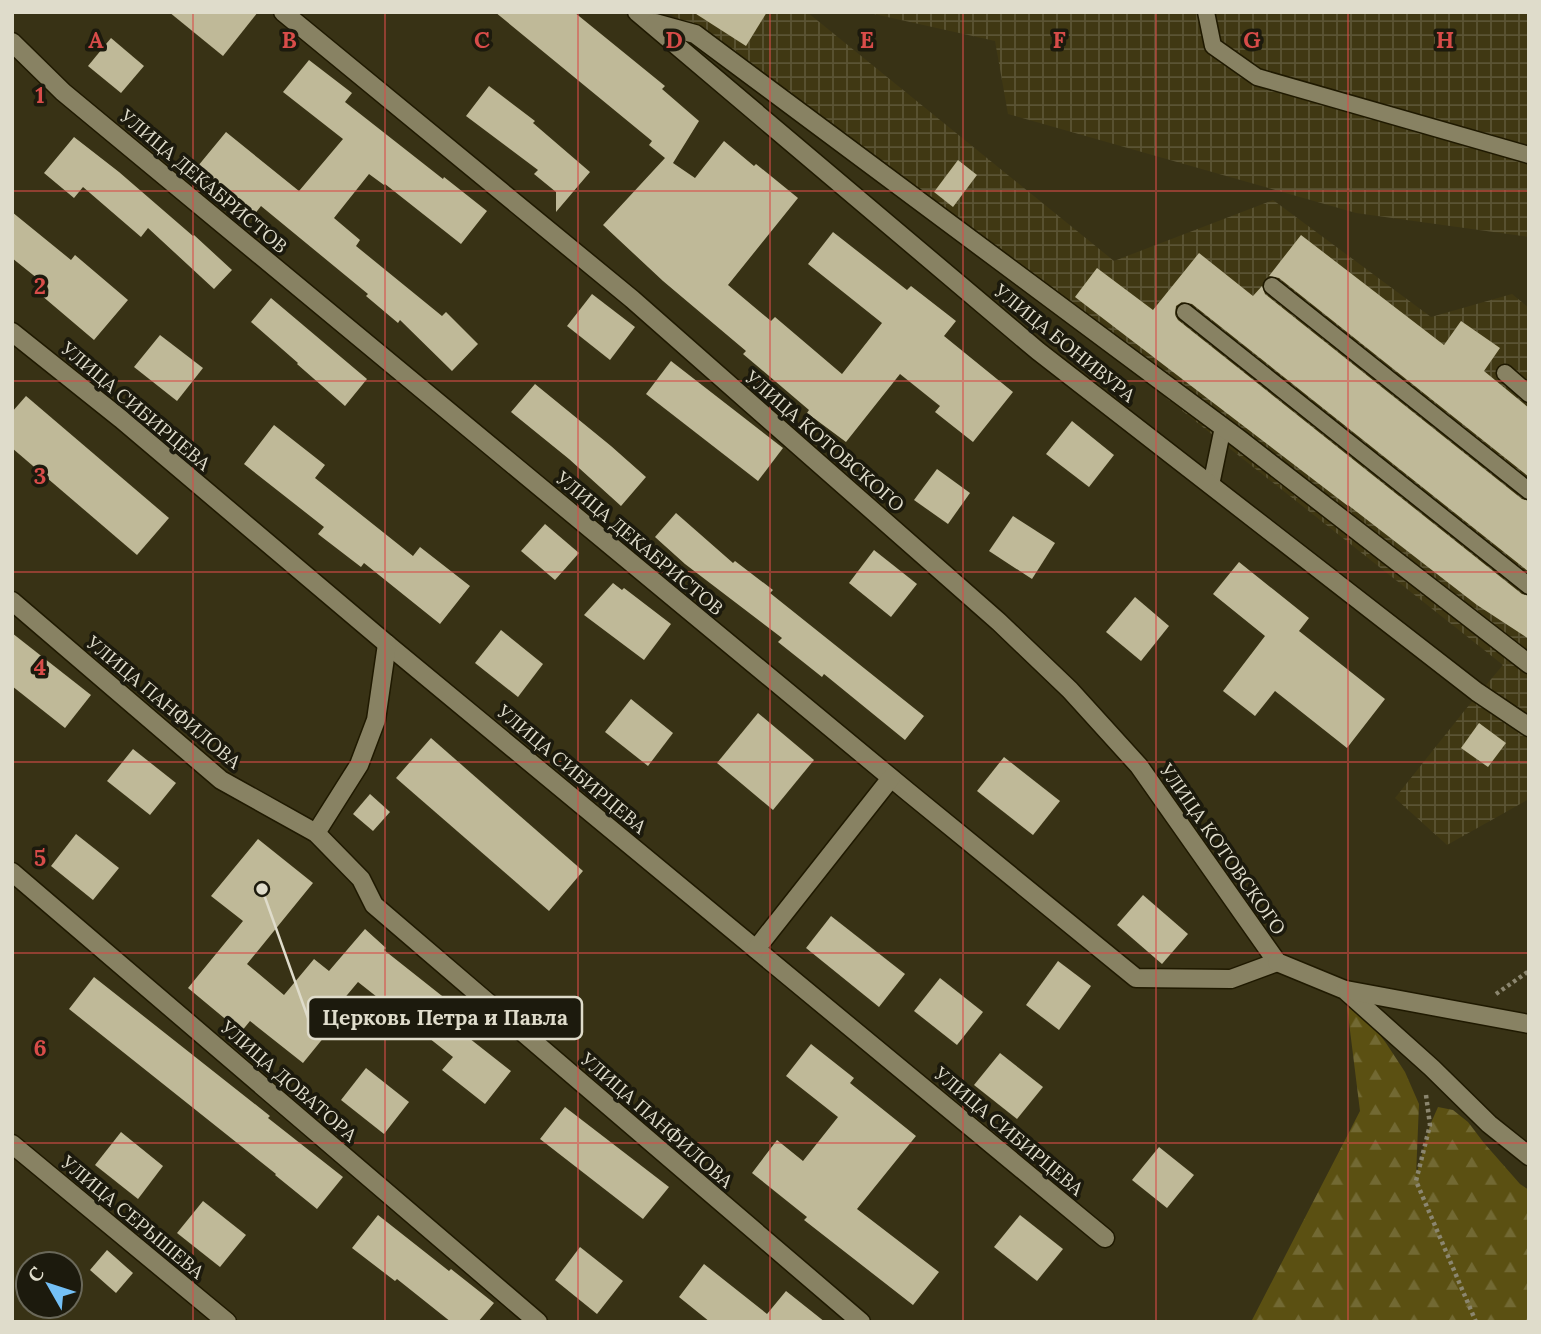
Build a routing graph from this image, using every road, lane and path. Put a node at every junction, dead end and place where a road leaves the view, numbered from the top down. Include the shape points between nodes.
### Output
1 (283, 12) edge
2 (1206, 12) edge
3 (643, 17) edge
4 (12, 42) edge
5 (1529, 155) edge
6 (1272, 286) dead end
7 (1185, 312) dead end
8 (12, 332) edge
9 (1505, 373) dead end
10 (1529, 394) edge
11 (1223, 427) junction
12 (1211, 485) junction
13 (1529, 491) edge
14 (1529, 586) edge
15 (12, 601) edge
16 (387, 644) junction
17 (1529, 664) edge
18 (1529, 727) edge
19 (891, 778) junction
20 (316, 833) junction
21 (12, 872) edge
22 (756, 949) junction
23 (1277, 962) junction
24 (1345, 990) junction
25 (1529, 1024) edge
26 (1422, 1060) junction
27 (12, 1144) edge
28 (1529, 1156) edge
29 (1105, 1238) dead end
30 (227, 1322) edge
31 (538, 1322) edge
32 (861, 1322) edge
33 (1476, 1322) edge

1 - 23 street, УЛИЦА КОТОВСКОГО via 632,299 999,622 1139,765
2 - 5 lane via 1213,46 1256,77
3 - 11 street via 695,34
3 - 12 street, УЛИЦА БОНИВУРА via 1038,351
4 - 19 street, УЛИЦА ДЕКАБРИСТОВ via 63,92
6 - 13 lane
7 - 14 lane
8 - 16 street, УЛИЦА СИБИРЦЕВА
9 - 10 lane
11 - 12 lane
11 - 17 street
12 - 18 street, УЛИЦА БОНИВУРА via 1477,692
15 - 20 street, УЛИЦА ПАНФИЛОВА via 221,780
16 - 20 street via 376,720 368,743
16 - 22 street, УЛИЦА СИБИРЦЕВА
19 - 22 street
19 - 23 street, УЛИЦА ДЕКАБРИСТОВ via 1136,978 1231,979
20 - 32 street, УЛИЦА ПАНФИЛОВА via 362,879 374,905
21 - 31 street, УЛИЦА ДОВАТОРА
22 - 29 street, УЛИЦА СИБИРЦЕВА
23 - 24 street
24 - 25 street
24 - 26 street
26 - 28 street
26 - 33 path via 1430,1125 1416,1181
27 - 30 street, УЛИЦА СЕРЫШЕВА

